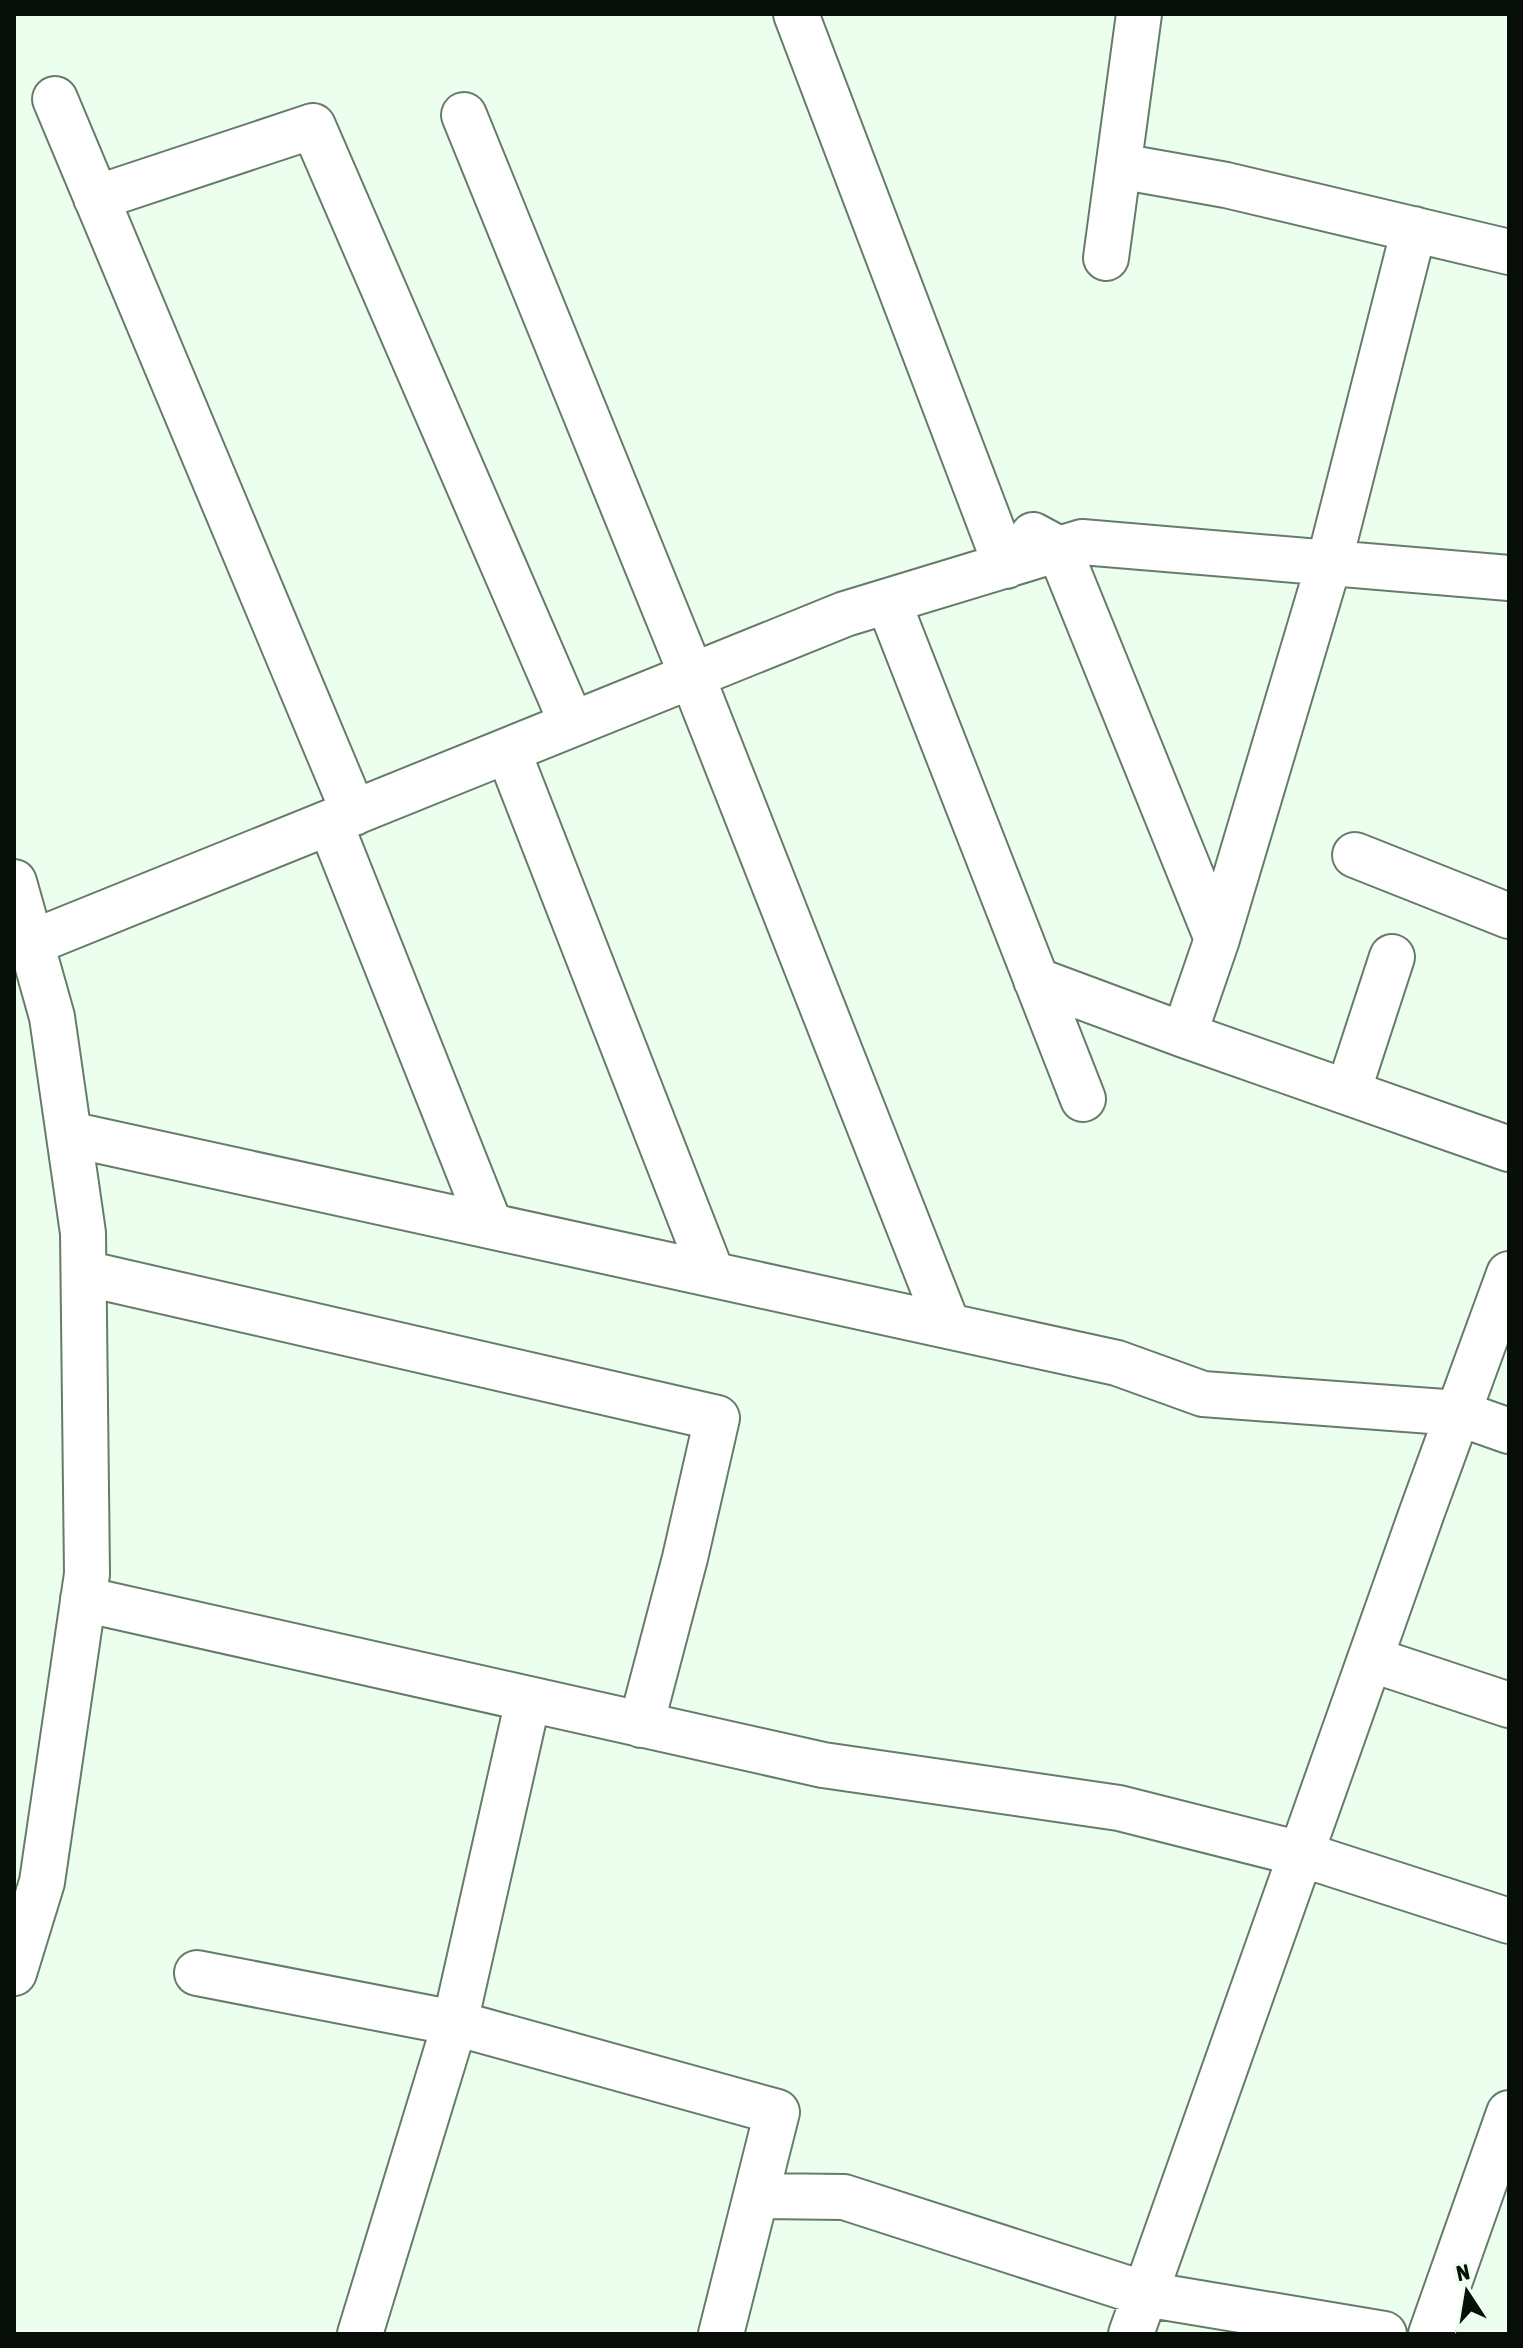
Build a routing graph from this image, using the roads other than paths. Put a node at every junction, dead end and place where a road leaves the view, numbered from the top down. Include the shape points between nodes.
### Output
1 (796, 14) edge
2 (1139, 14) edge
3 (55, 99) dead end
4 (464, 115) dead end
5 (1119, 166) junction
6 (96, 198) junction
7 (1414, 229) junction
8 (1509, 252) edge
9 (1106, 258) dead end
10 (984, 508) junction
11 (1059, 549) junction
12 (1329, 563) junction
13 (1006, 566) junction
14 (1509, 578) edge
15 (888, 601) junction
16 (692, 676) junction
17 (572, 724) junction
18 (508, 751) junction
19 (342, 818) junction
20 (1355, 855) dead end
21 (14, 882) edge
22 (1509, 916) edge
23 (1217, 939) junction
24 (31, 943) junction
25 (1392, 957) dead end
26 (1036, 980) junction
27 (1184, 1035) junction
28 (1348, 1092) junction
29 (1083, 1099) dead end
30 (69, 1134) junction
31 (1509, 1149) edge
32 (490, 1225) junction
33 (84, 1273) junction
34 (712, 1274) junction
35 (1509, 1274) edge
36 (948, 1326) junction
37 (1458, 1413) junction
38 (1509, 1431) edge
39 (83, 1599) junction
40 (1370, 1659) junction
41 (528, 1700) junction
42 (1509, 1705) edge
43 (641, 1725) junction
44 (1301, 1854) junction
45 (1509, 1921) edge
46 (14, 1973) edge
47 (197, 1973) dead end
48 (455, 2023) junction
49 (1509, 2113) edge
50 (756, 2196) junction
51 (1138, 2314) edge
52 (360, 2334) edge
53 (721, 2334) edge
54 (1384, 2334) edge
55 (1431, 2334) edge

1 - 10 street
2 - 5 street
3 - 6 street
4 - 16 street
5 - 7 street
5 - 9 street
6 - 17 street via 313,126
6 - 19 street
7 - 8 street
7 - 12 street
10 - 11 street
10 - 13 street
11 - 12 street via 1082,542
11 - 13 street
11 - 23 street
12 - 14 street
12 - 23 street
13 - 15 street
15 - 16 street
15 - 26 street
16 - 17 street
16 - 36 street
17 - 18 street
18 - 19 street
18 - 34 street
19 - 24 street
19 - 32 street
20 - 22 street
21 - 24 street
23 - 27 street
24 - 30 street via 52,1017
25 - 28 street
26 - 27 street
26 - 29 street
27 - 28 street
28 - 31 street
30 - 32 street
30 - 33 street
32 - 34 street
33 - 39 street
33 - 43 street via 717,1418
34 - 36 street
35 - 37 street
36 - 37 street via 1117,1363 1203,1394
37 - 38 street
37 - 40 street
39 - 41 street
39 - 46 street via 42,1882
40 - 42 street
40 - 44 street
41 - 43 street
41 - 48 street
43 - 44 street via 823,1765 1119,1808
44 - 45 street
44 - 51 street
47 - 48 street
48 - 50 street via 777,2112
48 - 52 street
49 - 55 street
50 - 51 street via 844,2197
50 - 53 street
51 - 54 street

